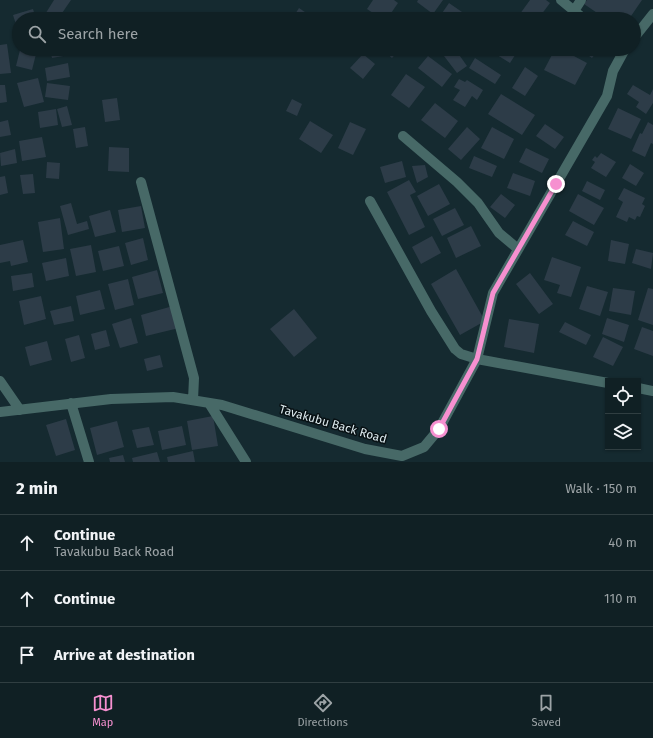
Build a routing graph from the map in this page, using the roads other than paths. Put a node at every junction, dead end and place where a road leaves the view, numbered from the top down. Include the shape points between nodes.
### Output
1 (561, 0) edge
2 (581, 0) edge
3 (574, 11) joint
4 (653, 14) edge
5 (641, 29) edge
6 (620, 56) edge
7 (403, 136) dead end
8 (141, 182) dead end
9 (370, 201) dead end
10 (518, 249) junction
11 (477, 359) junction
12 (0, 381) edge
13 (605, 382) edge
14 (641, 389) edge
15 (653, 391) edge
16 (193, 400) junction
17 (71, 403) junction
18 (209, 403) junction
19 (20, 410) junction
20 (0, 412) edge
21 (89, 462) edge
22 (246, 462) edge

1 - 3 street
2 - 3 street
4 - 5 street
6 - 10 street, Tavakubu Back Road via 613,71 607,96
7 - 10 street via 457,182 478,203 499,233
8 - 16 street via 194,378
9 - 11 street via 455,350
10 - 11 street, Tavakubu Back Road via 493,293
11 - 13 street
11 - 18 street, Tavakubu Back Road via 439,429 424,447 402,456 365,449
12 - 19 street
14 - 15 street
16 - 17 street, Tavakubu Back Road via 172,397
16 - 18 street, Tavakubu Back Road
17 - 19 street, Tavakubu Back Road
17 - 21 street
18 - 22 street
19 - 20 street, Tavakubu Back Road

